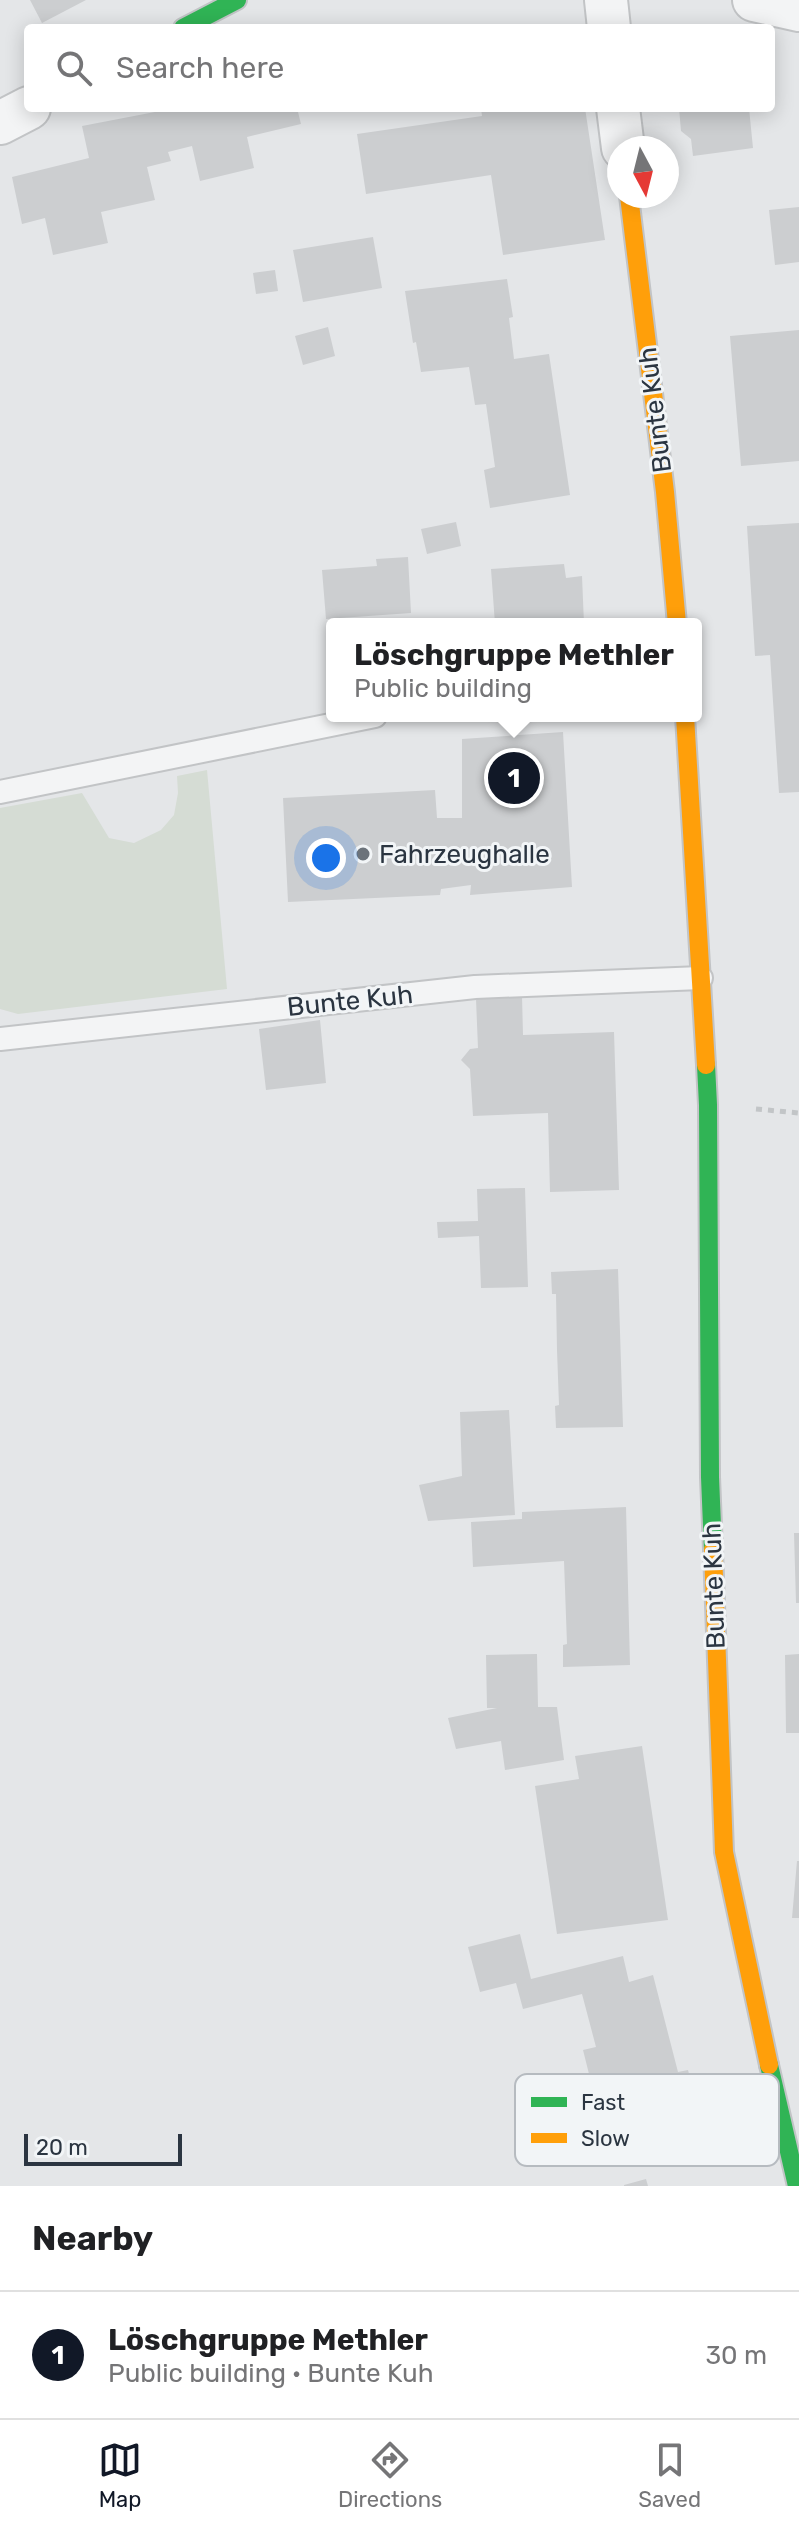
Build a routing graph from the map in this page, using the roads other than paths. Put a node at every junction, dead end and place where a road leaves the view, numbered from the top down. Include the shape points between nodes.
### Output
1 (237, 0) edge
2 (606, 0) edge
3 (754, 0) edge
4 (799, 10) edge
5 (191, 24) edge
6 (609, 24) edge
7 (24, 111) edge
8 (618, 112) edge
9 (0, 123) edge
10 (622, 136) edge
11 (630, 208) edge
12 (676, 618) edge
13 (345, 722) edge
14 (685, 722) edge
15 (0, 792) edge
16 (701, 978) junction
17 (0, 1039) edge
18 (772, 2074) edge
19 (779, 2107) edge
20 (797, 2186) edge

1 - 5 street
2 - 6 street
3 - 4 street
7 - 9 street
8 - 10 street
11 - 12 street, Bunte Kuh
13 - 15 lane
14 - 16 street, Bunte Kuh
16 - 17 lane, Bunte Kuh via 475,987
16 - 18 street, Bunte Kuh via 708,1105 710,1477 724,1852
19 - 20 street, Bunte Kuh

